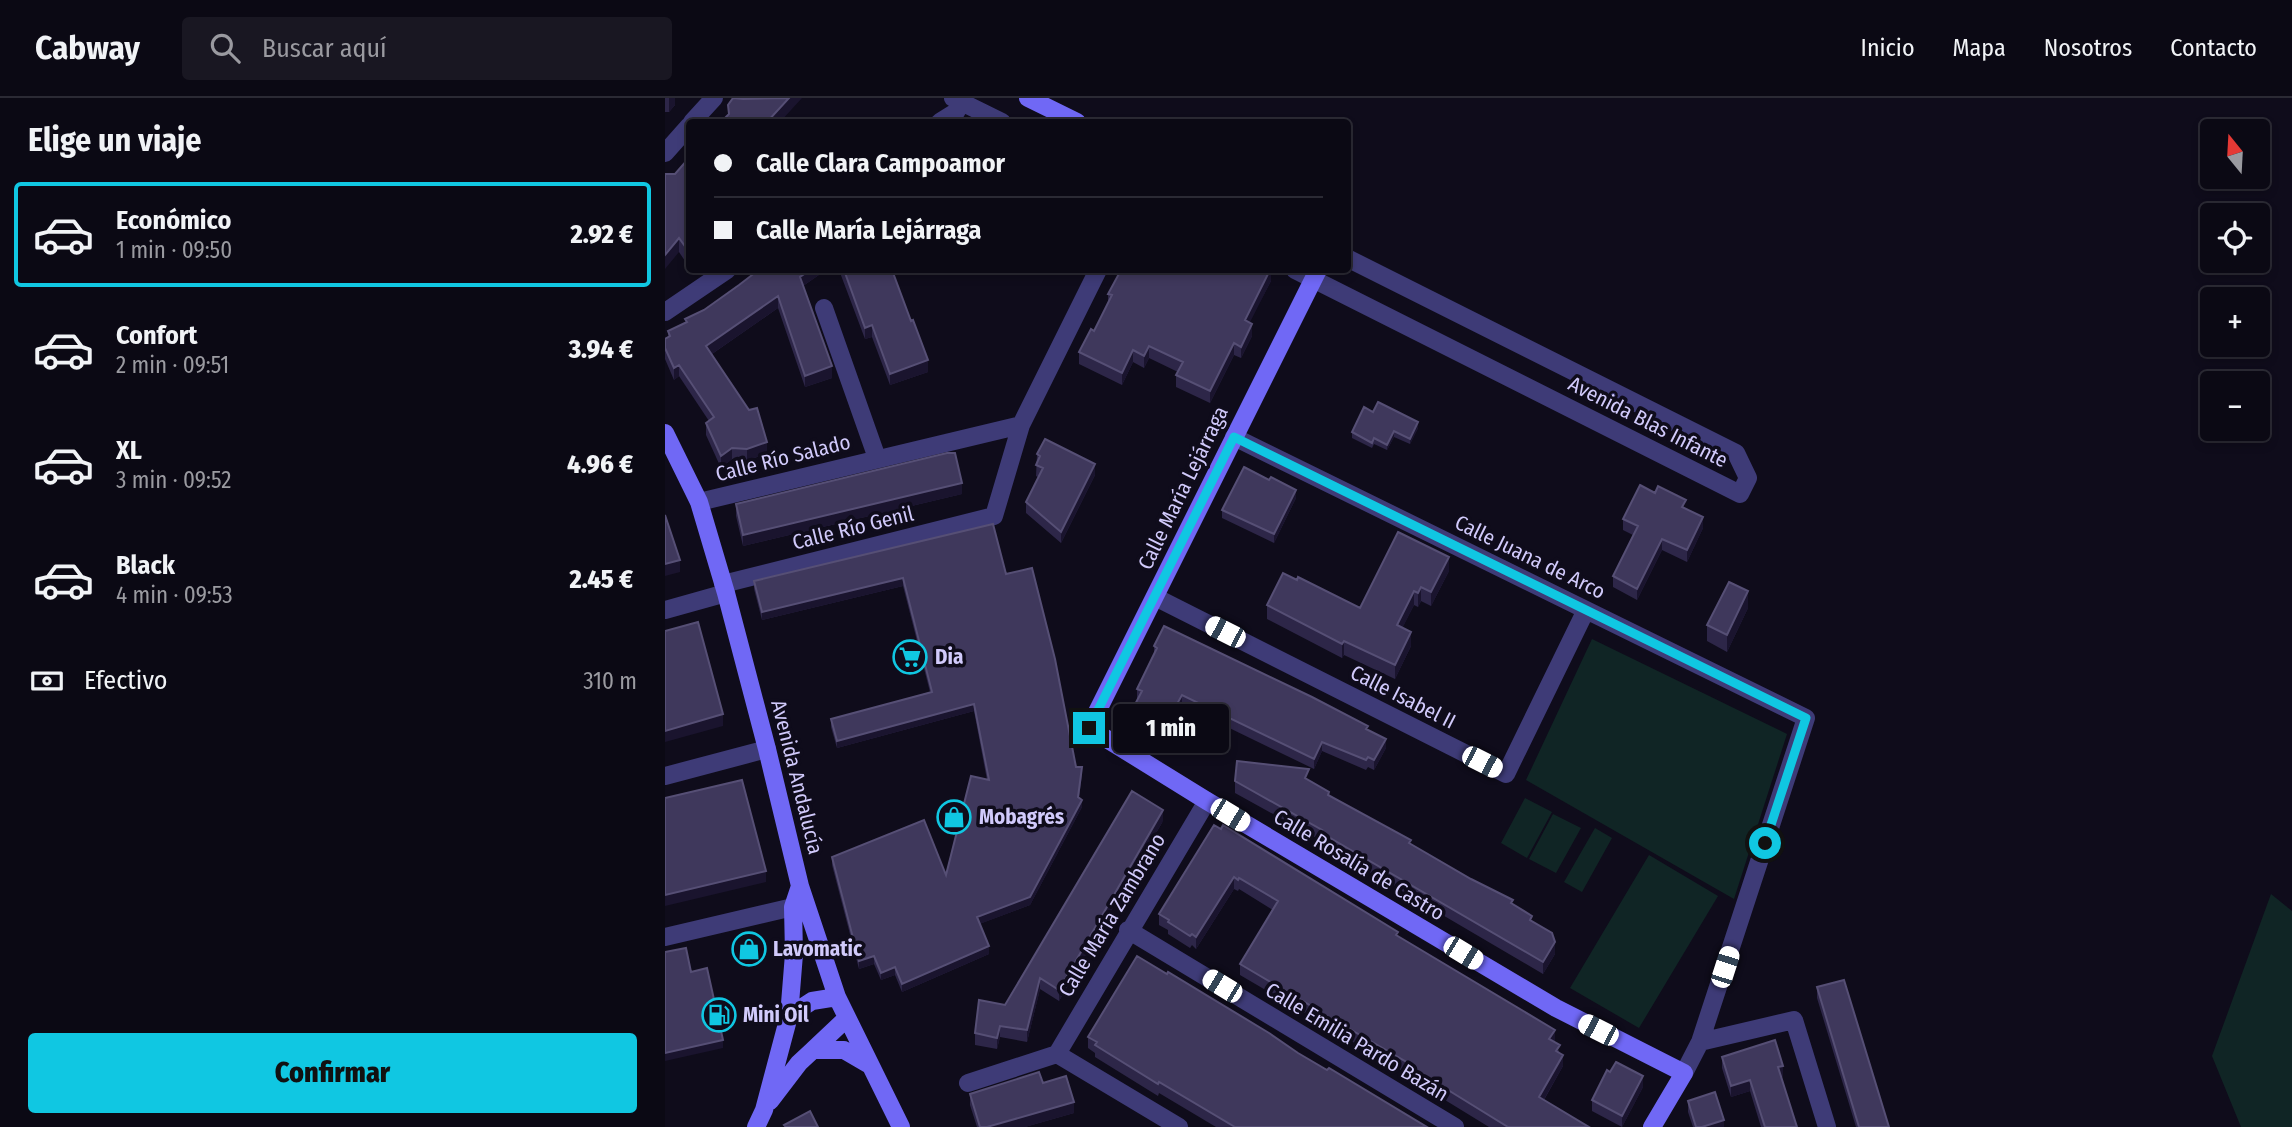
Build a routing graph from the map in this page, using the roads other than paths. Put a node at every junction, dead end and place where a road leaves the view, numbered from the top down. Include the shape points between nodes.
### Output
1 (714, 98) edge
2 (1028, 98) edge
3 (959, 99) edge
4 (695, 119) edge
5 (944, 119) edge
6 (996, 119) edge
7 (1071, 119) edge
8 (686, 130) edge
9 (665, 153) edge
10 (1351, 260) edge
11 (723, 273) edge
12 (1097, 273) edge
13 (1316, 274) edge
14 (824, 308) dead end
15 (665, 312) edge
16 (1021, 425) junction
17 (1234, 437) junction
18 (667, 439) edge
19 (877, 458) junction
20 (699, 502) junction
21 (725, 588) junction
22 (1155, 597) junction
23 (665, 610) edge
24 (1586, 610) junction
25 (1089, 728) joint
26 (767, 749) junction
27 (665, 776) edge
28 (1207, 801) junction
29 (800, 886) junction
30 (793, 907) junction
31 (1128, 930) junction
32 (665, 937) edge
33 (837, 998) junction
34 (789, 1016) junction
35 (847, 1018) junction
36 (1700, 1042) junction
37 (813, 1049) junction
38 (1057, 1054) junction
39 (868, 1064) junction
40 (1684, 1073) junction
41 (968, 1083) dead end
42 (764, 1110) junction
43 (756, 1127) edge
44 (901, 1127) edge
45 (1179, 1127) edge
46 (1455, 1127) edge
47 (1652, 1127) edge
48 (1827, 1127) edge

1 - 4 street
2 - 7 street
3 - 5 street via 956,111
3 - 6 street
8 - 9 street
10 - 13 street, Avenida Blas Infante via 1736,453 1748,478 1740,494
11 - 15 street
12 - 16 street
13 - 17 street, Calle María Lejárraga
14 - 19 street, Calle Río Salado
16 - 19 street, Calle Río Salado
16 - 21 street, Calle Río Genil via 994,516
17 - 22 street, Calle María Lejárraga
17 - 24 street, Calle Juana de Arco
18 - 20 street, Avenida Andalucía
19 - 20 street, Calle Río Salado
20 - 21 street, Avenida Andalucía
21 - 23 street, Calle Río Genil
21 - 26 street, Avenida Andalucía
22 - 24 street, Calle Isabel II via 1506,774
22 - 25 street, Calle María Lejárraga
24 - 36 street, Calle Juana de Arco via 1806,718
25 - 28 street, Calle Rosalía de Castro
26 - 27 street
26 - 29 street, Avenida Andalucía
28 - 31 street, Calle María Zambrano
28 - 40 street, Calle Rosalía de Castro via 1556,1008
29 - 30 street
29 - 33 street, Avenida Andalucía
30 - 32 street
30 - 34 street
31 - 38 street, Calle María Zambrano
31 - 46 street, Calle Emilia Pardo Bazán
33 - 34 street via 813,1001
33 - 35 street, Avenida Andalucía
34 - 42 street
35 - 37 street
35 - 39 street, Avenida Andalucía
36 - 40 street
36 - 48 street via 1794,1020
37 - 39 street via 844,1050
37 - 42 street
38 - 41 street
38 - 45 street
39 - 44 street, Avenida Andalucía
40 - 47 street
42 - 43 street

